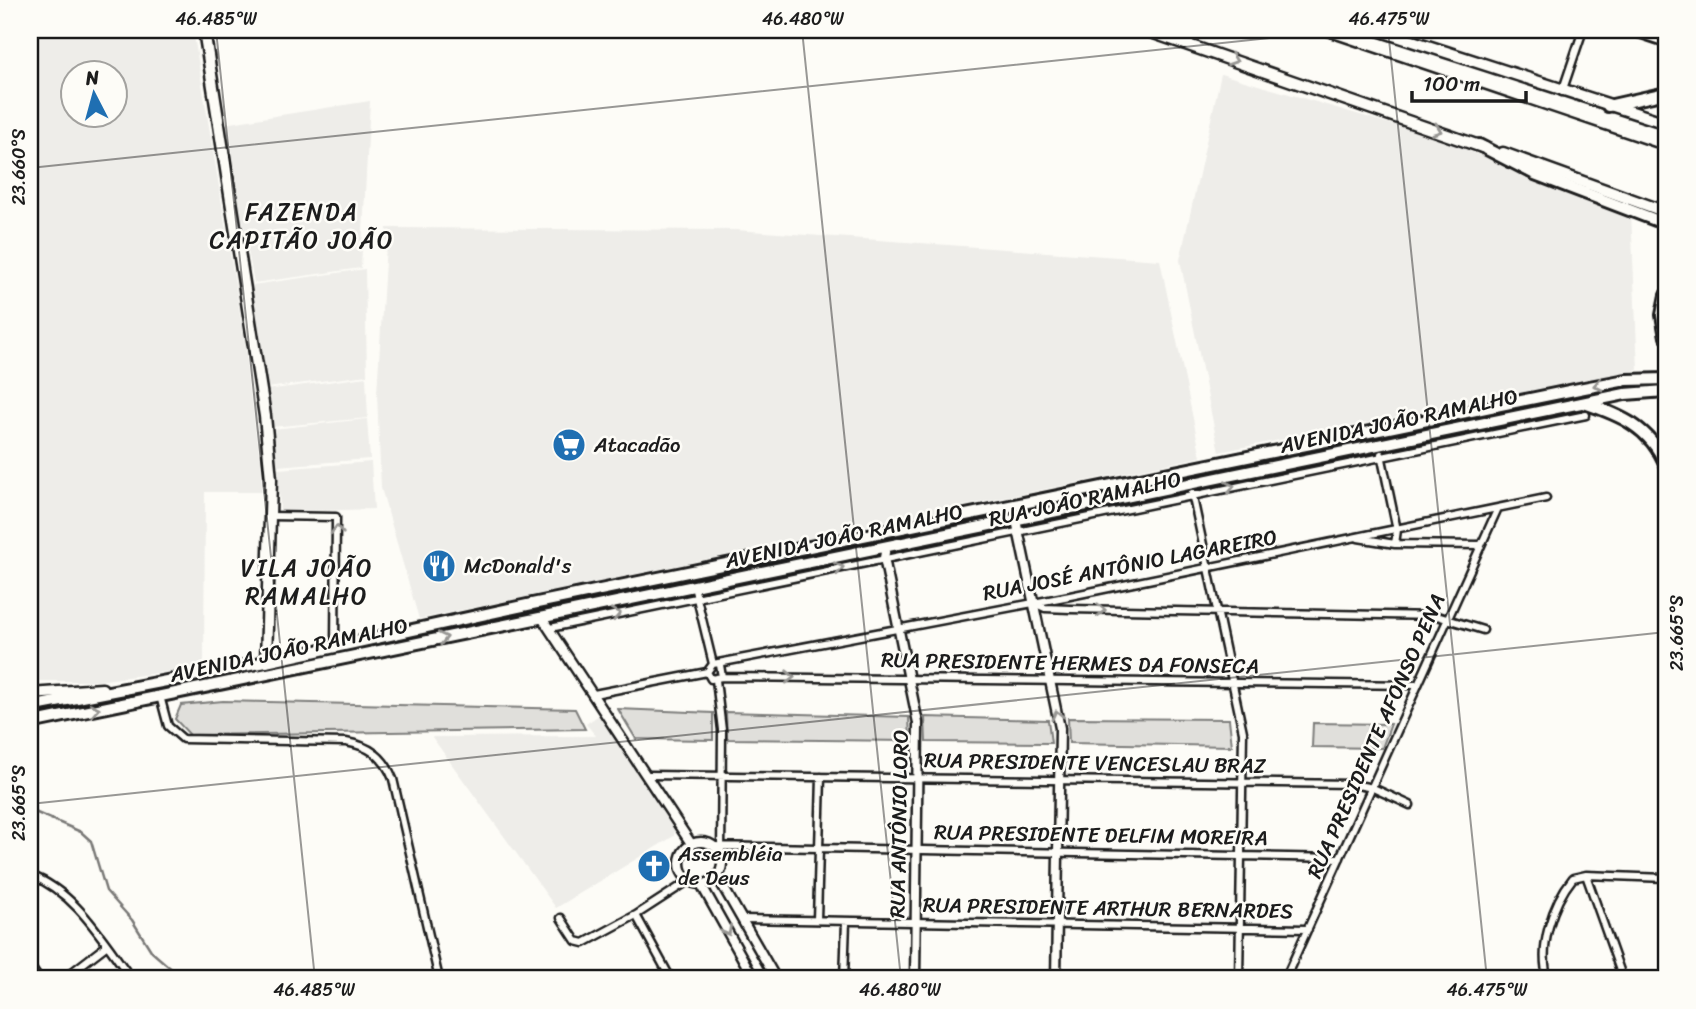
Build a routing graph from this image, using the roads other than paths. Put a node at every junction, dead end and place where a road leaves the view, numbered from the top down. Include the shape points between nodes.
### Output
1 (204, 30) edge
2 (1145, 30) edge
3 (1378, 30) edge
4 (1583, 30) edge
5 (1627, 30) edge
6 (1666, 43) edge
7 (1562, 92) junction
8 (1665, 94) edge
9 (1608, 106) junction
10 (1666, 123) edge
11 (1479, 145) junction
12 (1666, 212) edge
13 (1666, 224) edge
14 (1666, 295) edge
15 (1666, 337) edge
16 (1666, 379) edge
17 (1666, 391) edge
18 (1585, 409) junction
19 (1380, 451) junction
20 (1666, 465) edge
21 (1191, 489) junction
22 (1546, 498) dead end
23 (1006, 505) junction
24 (1498, 508) junction
25 (964, 515) junction
26 (270, 516) junction
27 (1018, 525) junction
28 (1397, 530) junction
29 (1356, 538) junction
30 (1395, 544) junction
31 (1481, 545) junction
32 (885, 553) junction
33 (1207, 568) junction
34 (695, 592) junction
35 (1070, 596) junction
36 (1034, 603) junction
37 (533, 604) junction
38 (1070, 609) junction
39 (1216, 612) junction
40 (542, 618) junction
41 (1448, 618) junction
42 (550, 628) junction
43 (899, 630) junction
44 (1483, 630) dead end
45 (335, 647) junction
46 (266, 662) junction
47 (716, 665) junction
48 (707, 672) junction
49 (719, 679) junction
50 (909, 679) junction
51 (1049, 680) junction
52 (1231, 683) junction
53 (1418, 685) junction
54 (127, 688) junction
55 (30, 694) edge
56 (594, 694) junction
57 (160, 696) junction
58 (30, 707) edge
59 (30, 723) edge
60 (648, 775) junction
61 (722, 776) junction
62 (821, 777) junction
63 (918, 778) junction
64 (1059, 780) junction
65 (1242, 782) junction
66 (1373, 788) junction
67 (1410, 804) dead end
68 (721, 828) junction
69 (692, 845) junction
70 (714, 845) junction
71 (736, 846) junction
72 (819, 848) junction
73 (917, 849) junction
74 (1058, 852) junction
75 (1241, 856) junction
76 (1340, 858) junction
77 (721, 860) junction
78 (30, 875) edge
79 (717, 876) junction
80 (1582, 876) junction
81 (1666, 878) edge
82 (690, 880) junction
83 (701, 884) junction
84 (636, 915) junction
85 (561, 918) dead end
86 (741, 919) junction
87 (817, 920) junction
88 (846, 921) junction
89 (916, 922) junction
90 (1057, 925) junction
91 (1240, 929) junction
92 (1308, 929) junction
93 (106, 946) junction
94 (30, 966) edge
95 (40, 979) edge
96 (63, 979) edge
97 (132, 979) edge
98 (439, 979) edge
99 (671, 979) edge
100 (754, 979) edge
101 (776, 979) edge
102 (844, 979) edge
103 (915, 979) edge
104 (1056, 979) edge
105 (1239, 979) edge
106 (1285, 979) edge
107 (1548, 979) edge
108 (1623, 979) edge

1 - 26 main road via 265,416
2 -> 11 main road
3 - 7 main road
4 - 7 street
5 - 6 street
7 - 9 main road
8 - 9 main road
9 - 10 main road
11 - 12 main road
11 - 13 main road via 1535,174
14 - 15 main road via 1662,315
16 -> 23 main road, AVENIDA JOÃO RAMALHO via 1584,388
17 - 18 main road, AVENIDA JOÃO RAMALHO via 1625,394
18 - 19 main road, AVENIDA JOÃO RAMALHO
18 - 20 main road via 1634,423 1653,441
21 -> 19 main road, AVENIDA JOÃO RAMALHO
19 - 28 street
21 - 27 main road, AVENIDA JOÃO RAMALHO
21 - 33 street
22 - 24 street, RUA JOSÉ ANTÔNIO LAGAREIRO
23 - 25 main road, AVENIDA JOÃO RAMALHO
23 - 27 main road
24 - 28 street, RUA JOSÉ ANTÔNIO LAGAREIRO
24 - 31 street, RUA PRESIDENTE AFONSO PENA
25 - 32 main road via 897,535
25 - 37 main road, AVENIDA JOÃO RAMALHO
45 -> 26 street via 336,517
26 - 46 main road
27 - 32 main road, AVENIDA JOÃO RAMALHO
27 - 36 street
28 - 29 street, RUA JOSÉ ANTÔNIO LAGAREIRO
28 - 30 street
29 - 30 street
29 - 33 street, RUA JOSÉ ANTÔNIO LAGAREIRO
30 - 31 street
31 - 41 street, RUA PRESIDENTE AFONSO PENA
34 -> 32 main road, AVENIDA JOÃO RAMALHO
32 - 43 street, RUA ANTÔNIO LORO
33 - 35 street, RUA JOSÉ ANTÔNIO LAGAREIRO
33 - 39 street
34 - 40 main road, AVENIDA JOÃO RAMALHO
42 -> 34 street
34 - 47 street
35 - 36 street, RUA JOSÉ ANTÔNIO LAGAREIRO
35 - 38 street
36 - 38 street
36 - 43 street, RUA JOSÉ ANTÔNIO LAGAREIRO
36 - 51 street
37 - 40 main road
37 - 45 main road, AVENIDA JOÃO RAMALHO
38 -> 39 street
39 - 41 street
39 - 52 street
40 - 42 street
57 -> 40 main road, AVENIDA JOÃO RAMALHO
41 - 44 street
41 - 53 street, RUA PRESIDENTE AFONSO PENA
42 - 56 street
43 - 47 street, RUA JOSÉ ANTÔNIO LAGAREIRO
43 - 50 street, RUA ANTÔNIO LORO
45 - 46 main road, AVENIDA JOÃO RAMALHO
46 - 54 main road, AVENIDA JOÃO RAMALHO
47 - 48 street
47 - 49 street
48 - 49 street
48 - 56 street
49 -> 50 street, RUA PRESIDENTE HERMES DA FONSECA
49 - 61 street
50 - 51 street, RUA PRESIDENTE HERMES DA FONSECA
50 - 63 street, RUA ANTÔNIO LORO via 918,723
51 - 52 street, RUA PRESIDENTE HERMES DA FONSECA
64 -> 51 street via 1060,728
52 - 53 street, RUA PRESIDENTE HERMES DA FONSECA
52 - 65 street via 1242,732
53 - 66 street, RUA PRESIDENTE AFONSO PENA
54 - 55 main road, AVENIDA JOÃO RAMALHO
54 - 58 main road, AVENIDA JOÃO RAMALHO
56 - 60 street
59 -> 57 main road, AVENIDA JOÃO RAMALHO
57 - 98 street via 168,726 183,739 346,742 378,755 393,779
60 - 61 street, RUA PRESIDENTE VENCESLAU BRAZ
60 - 69 street
61 - 62 street, RUA PRESIDENTE VENCESLAU BRAZ
61 - 68 street
62 - 63 street, RUA PRESIDENTE VENCESLAU BRAZ
62 - 72 street
63 - 64 street, RUA PRESIDENTE VENCESLAU BRAZ
63 - 73 street, RUA ANTÔNIO LORO
64 - 65 street, RUA PRESIDENTE VENCESLAU BRAZ
64 - 74 street
65 - 66 street, RUA PRESIDENTE VENCESLAU BRAZ
65 - 75 street
66 - 67 street, RUA PRESIDENTE VENCESLAU BRAZ
66 - 76 street, RUA PRESIDENTE AFONSO PENA
68 - 70 street
68 - 70 street
69 - 70 street
69 - 82 street via 680,863
70 - 71 street, RUA PRESIDENTE DELFIM MOREIRA
70 - 77 street
71 - 72 street, RUA PRESIDENTE DELFIM MOREIRA
71 - 77 street
72 - 73 street, RUA PRESIDENTE DELFIM MOREIRA
72 - 87 street
73 - 74 street, RUA PRESIDENTE DELFIM MOREIRA
73 - 89 street, RUA ANTÔNIO LORO
74 - 75 street, RUA PRESIDENTE DELFIM MOREIRA
74 - 90 street
75 - 76 street, RUA PRESIDENTE DELFIM MOREIRA
75 - 91 street
76 - 92 street, RUA PRESIDENTE AFONSO PENA
77 - 79 street
78 - 93 street via 59,889
79 - 83 street
79 - 86 street
80 - 81 street
80 - 107 street via 1573,878 1561,897 1544,946
80 - 108 street
82 - 83 street
82 - 84 street
83 -> 100 street
84 - 85 street via 584,943 576,941
84 - 99 street
86 - 87 street, RUA PRESIDENTE ARTHUR BERNARDES
86 - 101 street
87 - 88 street, RUA PRESIDENTE ARTHUR BERNARDES
88 - 89 street, RUA PRESIDENTE ARTHUR BERNARDES
88 - 102 street
89 - 90 street, RUA PRESIDENTE ARTHUR BERNARDES
89 - 103 street, RUA ANTÔNIO LORO
90 - 91 street, RUA PRESIDENTE ARTHUR BERNARDES
90 - 104 street
91 - 92 street, RUA PRESIDENTE ARTHUR BERNARDES
91 - 105 street
92 - 106 street, RUA PRESIDENTE AFONSO PENA
93 - 96 street
93 - 97 street
94 - 95 street

